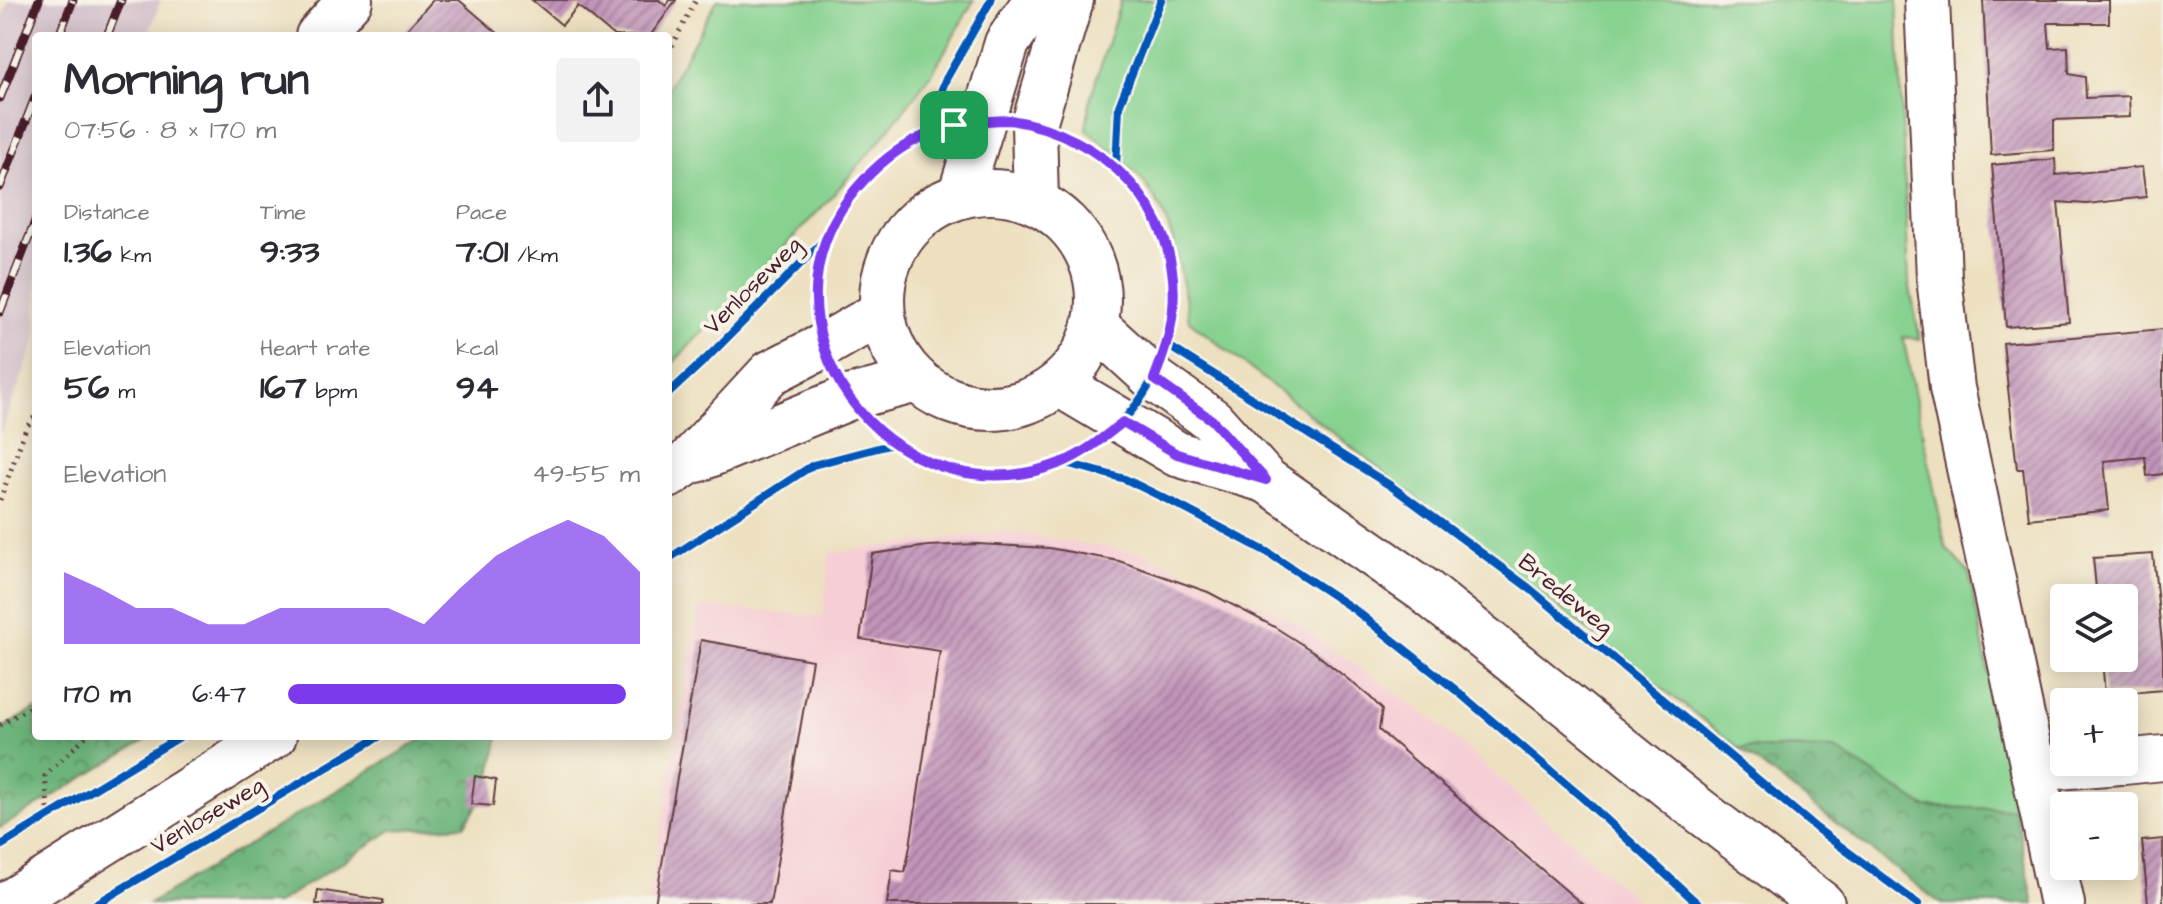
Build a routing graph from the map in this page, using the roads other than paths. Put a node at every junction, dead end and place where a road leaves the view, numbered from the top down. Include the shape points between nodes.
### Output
1 (350, 0) edge
2 (1036, 0) edge
3 (1071, 0) edge
4 (1927, 0) edge
5 (322, 32) edge
6 (960, 196) junction
7 (1036, 202) junction
8 (882, 312) junction
9 (1095, 325) junction
10 (917, 380) junction
11 (1059, 384) junction
12 (678, 470) edge
13 (1266, 480) junction
14 (268, 740) edge
15 (2163, 758) edge
16 (2138, 760) edge
17 (2050, 768) edge
18 (2033, 769) junction
19 (7, 904) edge
20 (1822, 904) edge
21 (2062, 904) edge

1 - 5 street
2 - 6 street via 1007,43
3 - 7 street via 1034,124
4 - 18 street via 1939,278 1952,388
6 - 7 street via 1000,193
6 - 8 street via 922,215 905,233 886,271
7 - 9 street via 1069,226 1088,255 1098,297
8 - 10 street via 893,348
8 - 12 street via 770,373
9 - 11 street via 1088,346
9 - 13 street via 1154,379 1212,420
10 - 11 street via 947,400 980,408 1020,404
10 - 12 street via 848,398
11 - 13 street via 1177,454
13 - 20 street via 1424,590
14 - 19 street, Venloseweg
15 - 16 street
17 - 18 street
18 - 21 street

